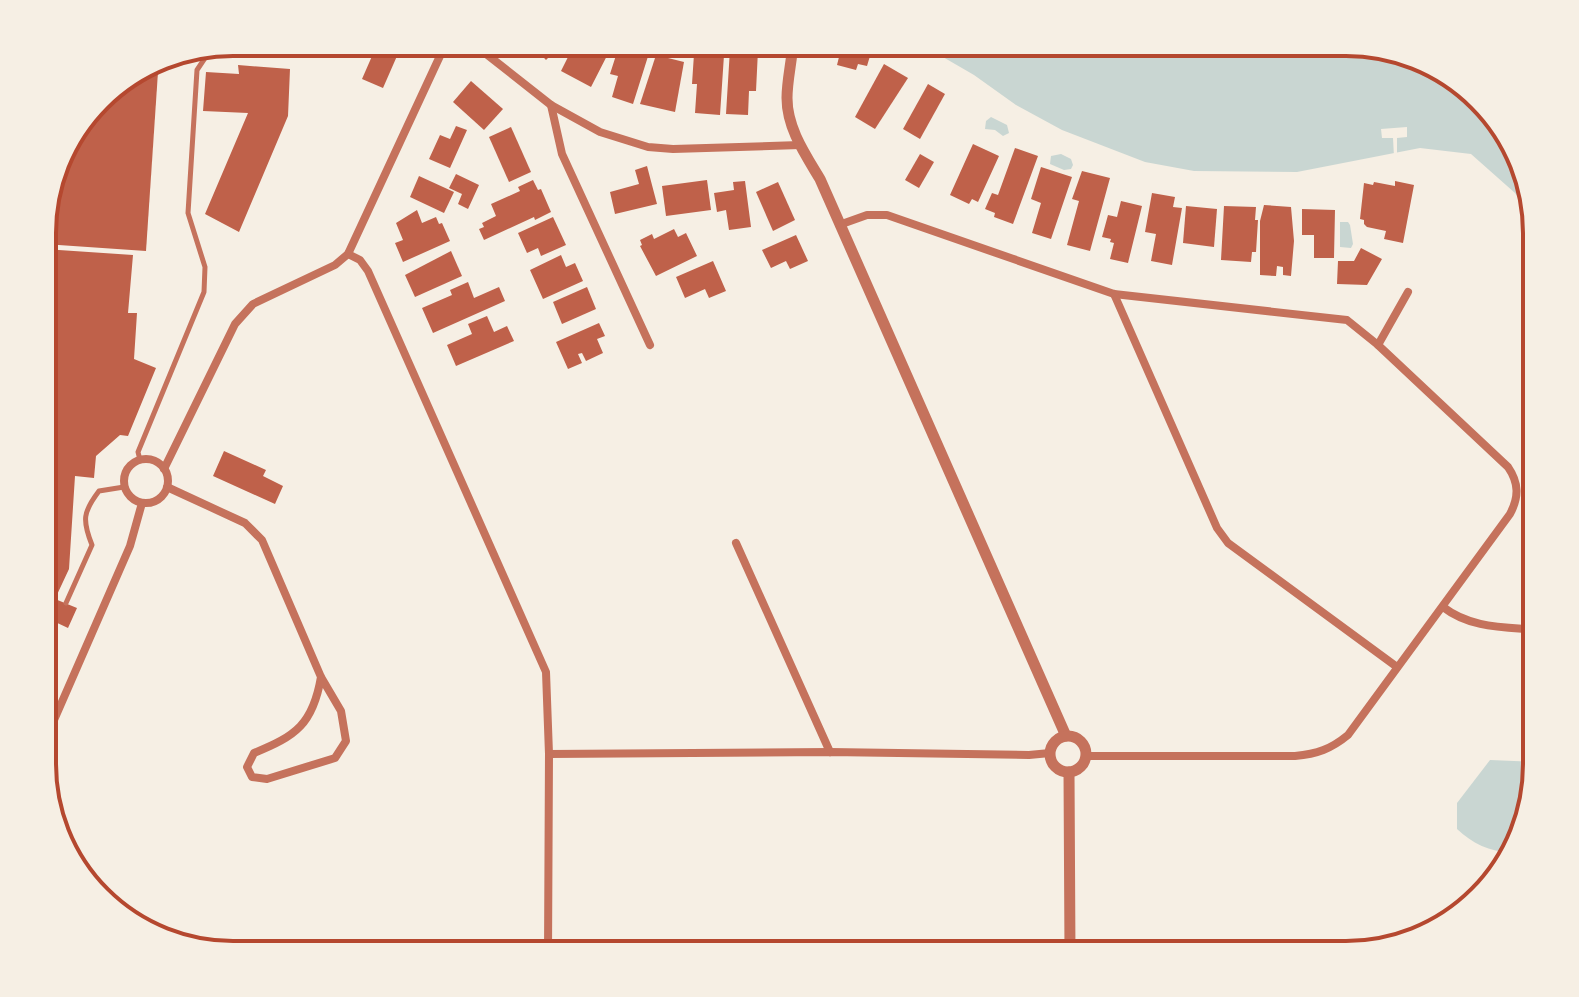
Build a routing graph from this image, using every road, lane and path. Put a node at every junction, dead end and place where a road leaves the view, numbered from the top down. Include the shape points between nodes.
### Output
1 (440, 56) edge
2 (489, 56) edge
3 (792, 56) edge
4 (204, 59) edge
5 (551, 105) junction
6 (800, 145) junction
7 (839, 225) junction
8 (348, 254) junction
9 (1408, 292) dead end
10 (1114, 294) junction
11 (650, 345) dead end
12 (1378, 345) junction
13 (140, 460) junction
14 (164, 469) junction
15 (124, 487) junction
16 (167, 487) junction
17 (142, 503) junction
18 (736, 543) dead end
19 (66, 603) dead end
20 (1443, 607) junction
21 (1523, 628) edge
22 (1397, 667) junction
23 (321, 677) junction
24 (56, 716) edge
25 (1066, 736) junction
26 (830, 752) junction
27 (1050, 753) junction
28 (549, 754) junction
29 (1086, 756) junction
30 (1069, 772) junction
31 (548, 941) edge
32 (1070, 941) edge

1 - 8 street
2 - 5 street
3 - 6 street via 788,109
4 - 13 lane via 197,70 188,213 205,267 204,292 138,452
5 - 6 street via 600,132 648,147
5 - 11 street via 562,154
6 - 7 street
7 - 10 street via 867,215 887,215
7 - 25 street
8 - 14 street via 253,304 235,324
8 - 28 street via 368,271 539,654 546,672
9 - 12 street
10 - 12 street via 1347,320
10 - 22 street via 1228,543
12 - 20 street via 1515,478 1517,500 1510,514
13 - 14 street via 153,460
13 - 15 street via 125,473
14 - 16 street
15 - 17 street
15 - 19 lane via 99,491 87,507 84,525 92,545
16 - 17 street via 160,498
16 - 23 street via 245,523 262,540
17 - 24 street via 130,546
18 - 26 street
20 - 21 street via 1474,623
20 - 22 street
22 - 29 street via 1348,735 1315,755
23 - 23 street via 341,711 346,741 335,758 267,779 252,777 247,767 254,753 288,739 305,722
25 - 27 street via 1056,740
25 - 29 street via 1078,739
26 - 27 street
26 - 28 street
27 - 30 street via 1053,764
28 - 31 street
29 - 30 street
30 - 32 street

